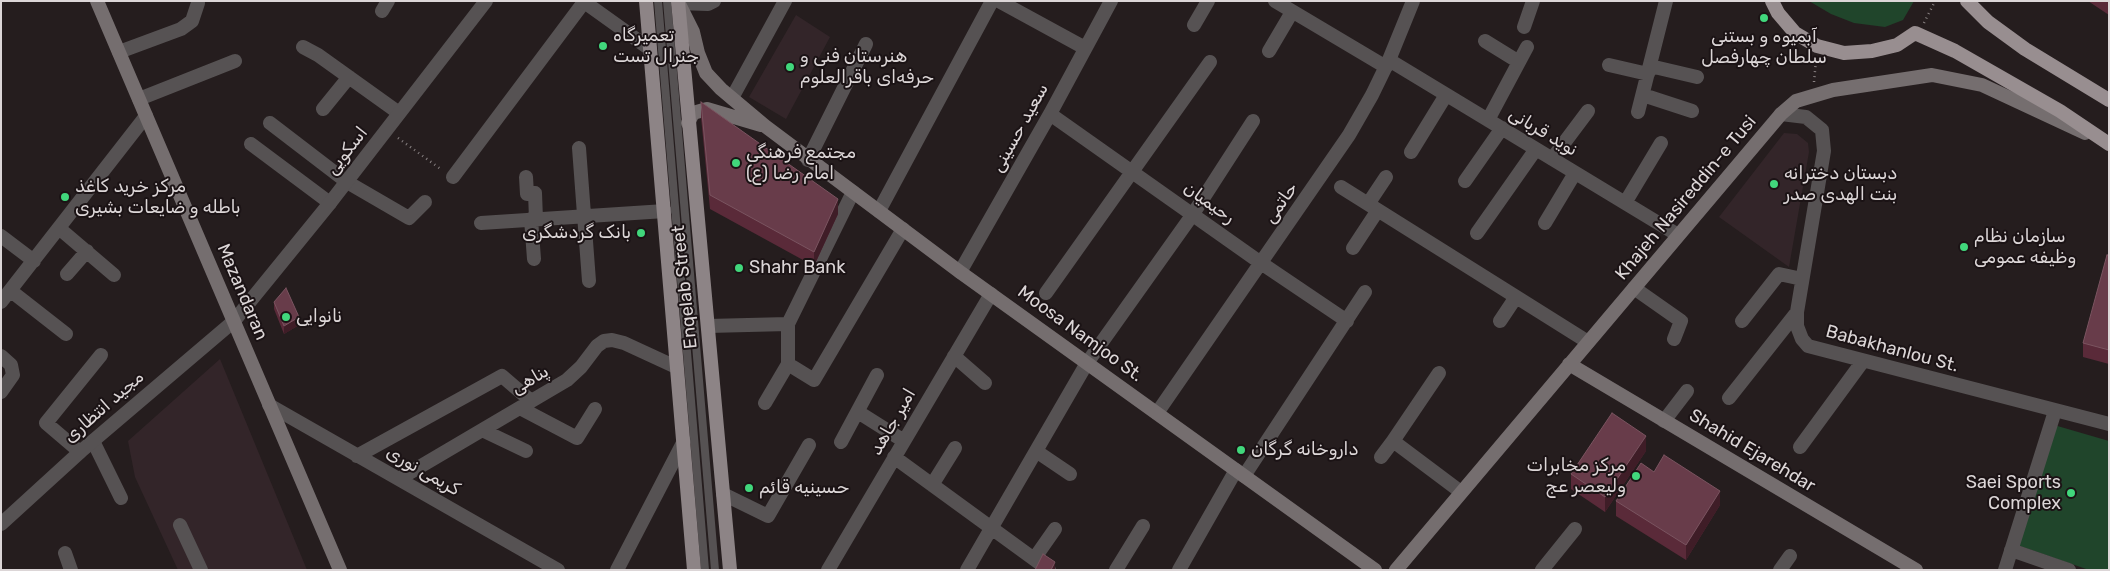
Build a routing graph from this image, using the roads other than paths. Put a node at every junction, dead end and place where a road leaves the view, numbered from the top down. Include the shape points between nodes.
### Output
1 (97, 1) edge
2 (486, 1) edge
3 (646, 1) edge
4 (658, 1) edge
5 (714, 1) edge
6 (785, 1) edge
7 (992, 1) edge
8 (1000, 1) edge
9 (1111, 1) edge
10 (1208, 1) edge
11 (1275, 1) edge
12 (1413, 1) edge
13 (1533, 1) edge
14 (1666, 1) edge
15 (1772, 1) edge
16 (1967, 1) edge
17 (584, 2) edge
18 (674, 2) edge
19 (198, 3) dead end
20 (1292, 12) junction
21 (1194, 25) dead end
22 (1524, 27) dead end
23 (1485, 41) dead end
24 (866, 44) dead end
25 (1527, 47) dead end
26 (303, 48) dead end
27 (1085, 48) junction
28 (650, 49) junction
29 (1269, 51) dead end
30 (119, 52) junction
31 (235, 61) dead end
32 (1210, 62) dead end
33 (1519, 62) junction
34 (1387, 64) junction
35 (1609, 65) dead end
36 (1649, 70) junction
37 (349, 77) junction
38 (1697, 77) dead end
39 (1446, 95) junction
40 (1643, 95) junction
41 (732, 98) junction
42 (139, 99) junction
43 (2109, 100) edge
44 (323, 108) dead end
45 (1588, 111) dead end
46 (1692, 111) dead end
47 (1638, 112) dead end
48 (400, 113) junction
49 (1050, 114) junction
50 (1781, 114) junction
51 (146, 116) junction
52 (1488, 120) junction
53 (1253, 122) dead end
54 (270, 123) dead end
55 (688, 123) junction
56 (765, 126) junction
57 (1502, 128) junction
58 (1661, 143) dead end
59 (2107, 143) edge
60 (251, 144) dead end
61 (578, 148) dead end
62 (1536, 149) junction
63 (1411, 152) dead end
64 (1552, 159) junction
65 (808, 160) junction
66 (1133, 172) junction
67 (1575, 173) junction
68 (453, 177) road end
69 (526, 177) dead end
70 (1386, 177) dead end
71 (1465, 181) dead end
72 (347, 182) junction
73 (1342, 187) dead end
74 (852, 192) junction
75 (424, 202) dead end
76 (330, 203) junction
77 (1625, 203) junction
78 (1373, 207) junction
79 (665, 211) junction
80 (879, 211) junction
81 (1192, 214) junction
82 (582, 216) junction
83 (534, 219) junction
84 (481, 223) dead end
85 (1545, 224) dead end
86 (60, 228) junction
87 (902, 229) junction
88 (1477, 233) dead end
89 (1678, 235) junction
90 (1, 236) edge
91 (1353, 248) dead end
92 (87, 251) junction
93 (534, 258) dead end
94 (34, 261) junction
95 (1261, 263) junction
96 (960, 272) junction
97 (67, 274) dead end
98 (114, 274) dead end
99 (1802, 279) junction
100 (589, 281) dead end
101 (1634, 288) junction
102 (10, 291) junction
103 (1365, 292) dead end
104 (1046, 293) dead end
105 (991, 294) junction
106 (1516, 297) junction
107 (1, 302) edge
108 (1796, 312) junction
109 (234, 321) junction
110 (1347, 321) junction
111 (1500, 321) dead end
112 (1742, 321) dead end
113 (788, 324) junction
114 (708, 326) junction
115 (66, 334) dead end
116 (1674, 339) dead end
117 (1588, 342) junction
118 (101, 355) dead end
119 (1, 356) edge
120 (954, 356) junction
121 (1863, 361) junction
122 (1087, 363) junction
123 (788, 364) junction
124 (1569, 364) junction
125 (676, 366) junction
126 (1439, 373) dead end
127 (877, 375) dead end
128 (985, 383) dead end
129 (1687, 391) dead end
130 (1, 392) edge
131 (1729, 398) dead end
132 (765, 403) dead end
133 (526, 404) junction
134 (269, 405) junction
135 (595, 409) dead end
136 (2055, 411) junction
137 (858, 412) junction
138 (1157, 413) junction
139 (1664, 421) junction
140 (2109, 424) edge
141 (482, 430) junction
142 (93, 441) junction
143 (684, 441) junction
144 (904, 441) junction
145 (1393, 441) junction
146 (841, 442) dead end
147 (809, 445) dead end
148 (1800, 447) dead end
149 (955, 448) dead end
150 (526, 451) dead end
151 (1036, 451) junction
152 (80, 452) junction
153 (357, 456) junction
154 (894, 457) junction
155 (1381, 457) dead end
156 (1240, 473) junction
157 (1070, 474) dead end
158 (399, 479) junction
159 (932, 485) junction
160 (1462, 492) junction
161 (723, 494) junction
162 (121, 498) dead end
163 (1, 524) edge
164 (180, 525) dead end
165 (1143, 526) dead end
166 (991, 528) junction
167 (1056, 529) dead end
168 (1575, 529) dead end
169 (2011, 550) junction
170 (65, 553) dead end
171 (1790, 556) dead end
172 (1034, 559) junction
173 (71, 570) edge
174 (201, 570) edge
175 (340, 570) edge
176 (558, 570) edge
177 (618, 570) edge
178 (694, 570) edge
179 (705, 570) edge
180 (715, 570) edge
181 (730, 570) edge
182 (828, 570) edge
183 (967, 570) edge
184 (1049, 570) edge
185 (1116, 570) edge
186 (1179, 570) edge
187 (1375, 570) edge
188 (1396, 570) edge
189 (1542, 570) edge
190 (1780, 570) edge
191 (1916, 570) edge
192 (2005, 570) edge
193 (2069, 570) edge

1 - 30 main road, Mazandaran
2 - 48 street, اسکویی
3 - 28 main road, Enqelab Street
4 - 179 lane
5 - 18 street via 708,4
6 - 41 street
7 - 80 street
8 - 27 street
9 - 27 street, سعید حسینی
10 - 21 street
11 - 20 street, نوید قربانی
12 - 34 street, حاتمی
13 - 22 street
14 - 36 street
15 - 59 highway via 1795,33 1817,46 1844,53 1897,45 1915,34 1955,51 2060,111
16 - 43 highway via 1988,22 2025,49
17 - 28 street
17 - 68 street
18 - 41 main road, Moosa Namjoo St. via 693,32 702,66
18 - 55 main road, Enqelab Street
18 - 180 lane
19 - 30 street via 192,21 181,29
20 - 29 street
20 - 34 street, نوید قربانی
23 - 33 street
24 - 65 street
25 - 33 street
26 - 37 street
27 - 49 street, سعید حسینی
28 - 79 main road, Enqelab Street
30 - 42 main road, Mazandaran
31 - 42 street
32 - 66 street
33 - 52 street
34 - 39 street, نوید قربانی
34 - 95 street, حاتمی via 1350,135
35 - 36 street
36 - 38 street
36 - 40 street
37 - 44 street
37 - 48 street
39 - 52 street, نوید قربانی
39 - 63 street
40 - 46 street
40 - 47 street
41 - 56 main road, Moosa Namjoo St.
42 - 51 main road, Mazandaran
45 - 64 street
48 - 72 street, اسکویی
49 - 66 street, رحیمیان
49 - 96 street, سعید حسینی
50 - 59 main road, Khajeh Nasireddin-e Tusi via 1796,101 1832,90 1932,75 1982,85
50 - 89 main road, Khajeh Nasireddin-e Tusi
50 - 99 street, Babakhanlou St. via 1806,117 1822,130 1824,150
51 - 86 street
51 - 109 main road, Mazandaran
52 - 57 street, نوید قربانی
53 - 81 street
54 - 72 street
55 - 56 main road, Moosa Namjoo St. via 693,113 707,109
55 - 114 main road, Enqelab Street
56 - 65 main road, Moosa Namjoo St.
57 - 62 street, نوید قربانی
57 - 71 street
58 - 77 street
60 - 76 street
61 - 82 street
62 - 64 street, نوید قربانی
62 - 88 street
64 - 67 street, نوید قربانی
65 - 74 main road, Moosa Namjoo St.
66 - 81 street, رحیمیان
66 - 104 street
67 - 77 street, نوید قربانی
67 - 85 street
69 - 83 street via 527,194 535,193
70 - 78 street
72 - 75 street via 409,218
72 - 76 street, اسکویی
73 - 78 street
74 - 80 main road, Moosa Namjoo St.
74 - 113 street
76 - 109 street, اسکویی
77 - 89 street, نوید قربانی
78 - 91 street
78 - 106 street
79 - 82 street
79 - 125 main road, Enqelab Street
80 - 87 main road, Moosa Namjoo St.
81 - 95 street, رحیمیان
81 - 122 street
82 - 83 street
82 - 100 street
83 - 84 street
83 - 93 street
86 - 92 street
86 - 94 street
87 - 96 main road, Moosa Namjoo St.
87 - 123 street via 814,380
89 - 101 main road, Khajeh Nasireddin-e Tusi
90 - 94 street
92 - 97 street
92 - 98 street
94 - 102 street
95 - 110 street, رحیمیان
95 - 138 street, حاتمی
96 - 105 main road, Moosa Namjoo St.
99 - 108 street, Babakhanlou St.
99 - 112 street via 1779,274
101 - 116 street via 1681,321
101 - 117 main road, Khajeh Nasireddin-e Tusi
102 - 107 street
102 - 115 street
103 - 110 street
105 - 120 street, امیر جاهد
105 - 122 main road, Moosa Namjoo St.
106 - 111 street
106 - 117 street
108 - 121 street, Babakhanlou St. via 1797,326 1808,346
108 - 131 street
109 - 134 main road, Mazandaran
109 - 142 street, مجید انتظاری
110 - 156 street
113 - 114 street
113 - 123 street
114 - 161 main road, Enqelab Street
117 - 124 main road, Khajeh Nasireddin-e Tusi
118 - 152 street via 46,423
119 - 130 street via 11,365 13,375
120 - 128 street
120 - 144 street, امیر جاهد
121 - 136 street, Babakhanlou St.
121 - 148 street
122 - 138 main road, Moosa Namjoo St.
122 - 151 street
123 - 132 street
124 - 139 main road, Shahid Ejarehdar
124 - 160 main road, Khajeh Nasireddin-e Tusi
125 - 133 street, پناهی via 624,343 604,342 573,376
125 - 143 main road, Enqelab Street
126 - 145 street
127 - 137 street
129 - 139 street
133 - 135 street via 577,438
133 - 141 street, پناهی
133 - 153 street via 502,376
134 - 153 street, کریمی نوری
134 - 175 main road, Mazandaran
136 - 140 street, Babakhanlou St.
136 - 169 street
137 - 144 street
137 - 146 street
138 - 156 main road, Moosa Namjoo St.
139 - 191 main road, Shahid Ejarehdar
141 - 150 street
141 - 158 street, پناهی
142 - 152 street, مجید انتظاری
142 - 162 street
143 - 177 street
143 - 178 main road, Enqelab Street
144 - 154 street, امیر جاهد
145 - 155 street
145 - 160 street
147 - 161 street via 768,516
149 - 159 street
151 - 157 street
151 - 166 street
152 - 163 street, مجید انتظاری
153 - 158 street, کریمی نوری
154 - 159 street
154 - 182 street, امیر جاهد
156 - 186 street
156 - 187 main road, Moosa Namjoo St.
158 - 176 street, کریمی نوری
159 - 166 street
160 - 188 main road, Khajeh Nasireddin-e Tusi
161 - 181 main road, Enqelab Street
164 - 174 street
165 - 185 street
166 - 172 street
166 - 183 street
167 - 172 street
168 - 189 street
169 - 192 street
169 - 193 street
170 - 173 street
171 - 190 street
172 - 184 street

